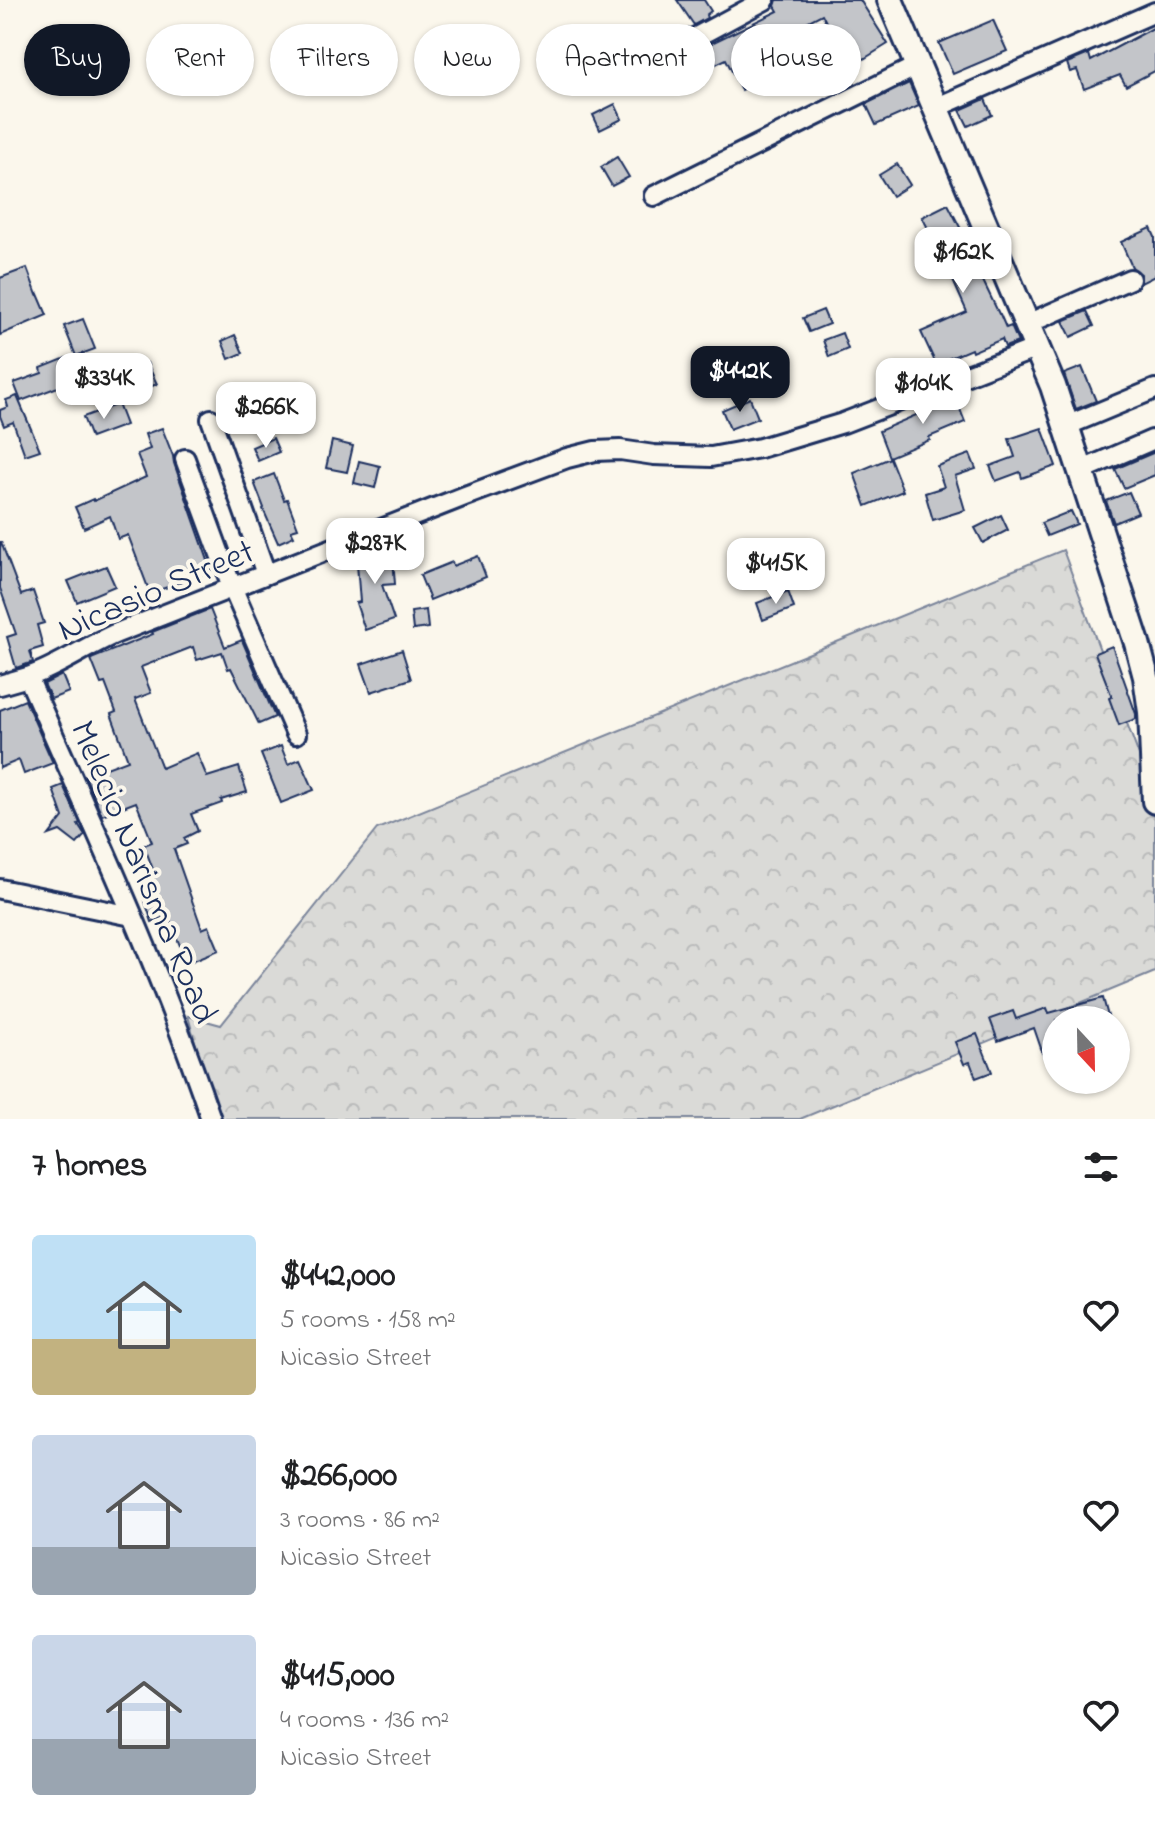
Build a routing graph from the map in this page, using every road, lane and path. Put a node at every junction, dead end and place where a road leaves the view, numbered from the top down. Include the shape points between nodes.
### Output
1 (765, 0) edge
2 (890, 0) edge
3 (1155, 12) edge
4 (715, 27) edge
5 (917, 66) junction
6 (935, 108) junction
7 (654, 196) dead end
8 (1130, 279) dead end
9 (1027, 324) junction
10 (1037, 348) junction
11 (1155, 389) edge
12 (211, 419) dead end
13 (1066, 426) junction
14 (1152, 440) dead end
15 (185, 459) dead end
16 (1080, 471) junction
17 (266, 574) junction
18 (232, 587) junction
19 (28, 677) junction
20 (0, 685) edge
21 (296, 734) dead end
22 (1155, 801) edge
23 (0, 889) edge
24 (132, 916) junction
25 (211, 1119) edge

1 - 4 street
2 - 5 street
3 - 6 street
5 - 6 street
5 - 7 street
6 - 9 street
8 - 9 street
9 - 10 street
10 - 13 street
10 - 17 street, Nicasio Street via 843,423 760,448 711,457 620,450 567,458
11 - 13 street
12 - 17 street
13 - 16 street
14 - 16 street
15 - 18 street
16 - 22 street via 1146,677
17 - 18 street, Nicasio Street
18 - 19 street, Nicasio Street via 117,633
18 - 21 street
19 - 20 street
19 - 24 street, Melecio Narisma Road
23 - 24 street
24 - 25 street, Melecio Narisma Road

